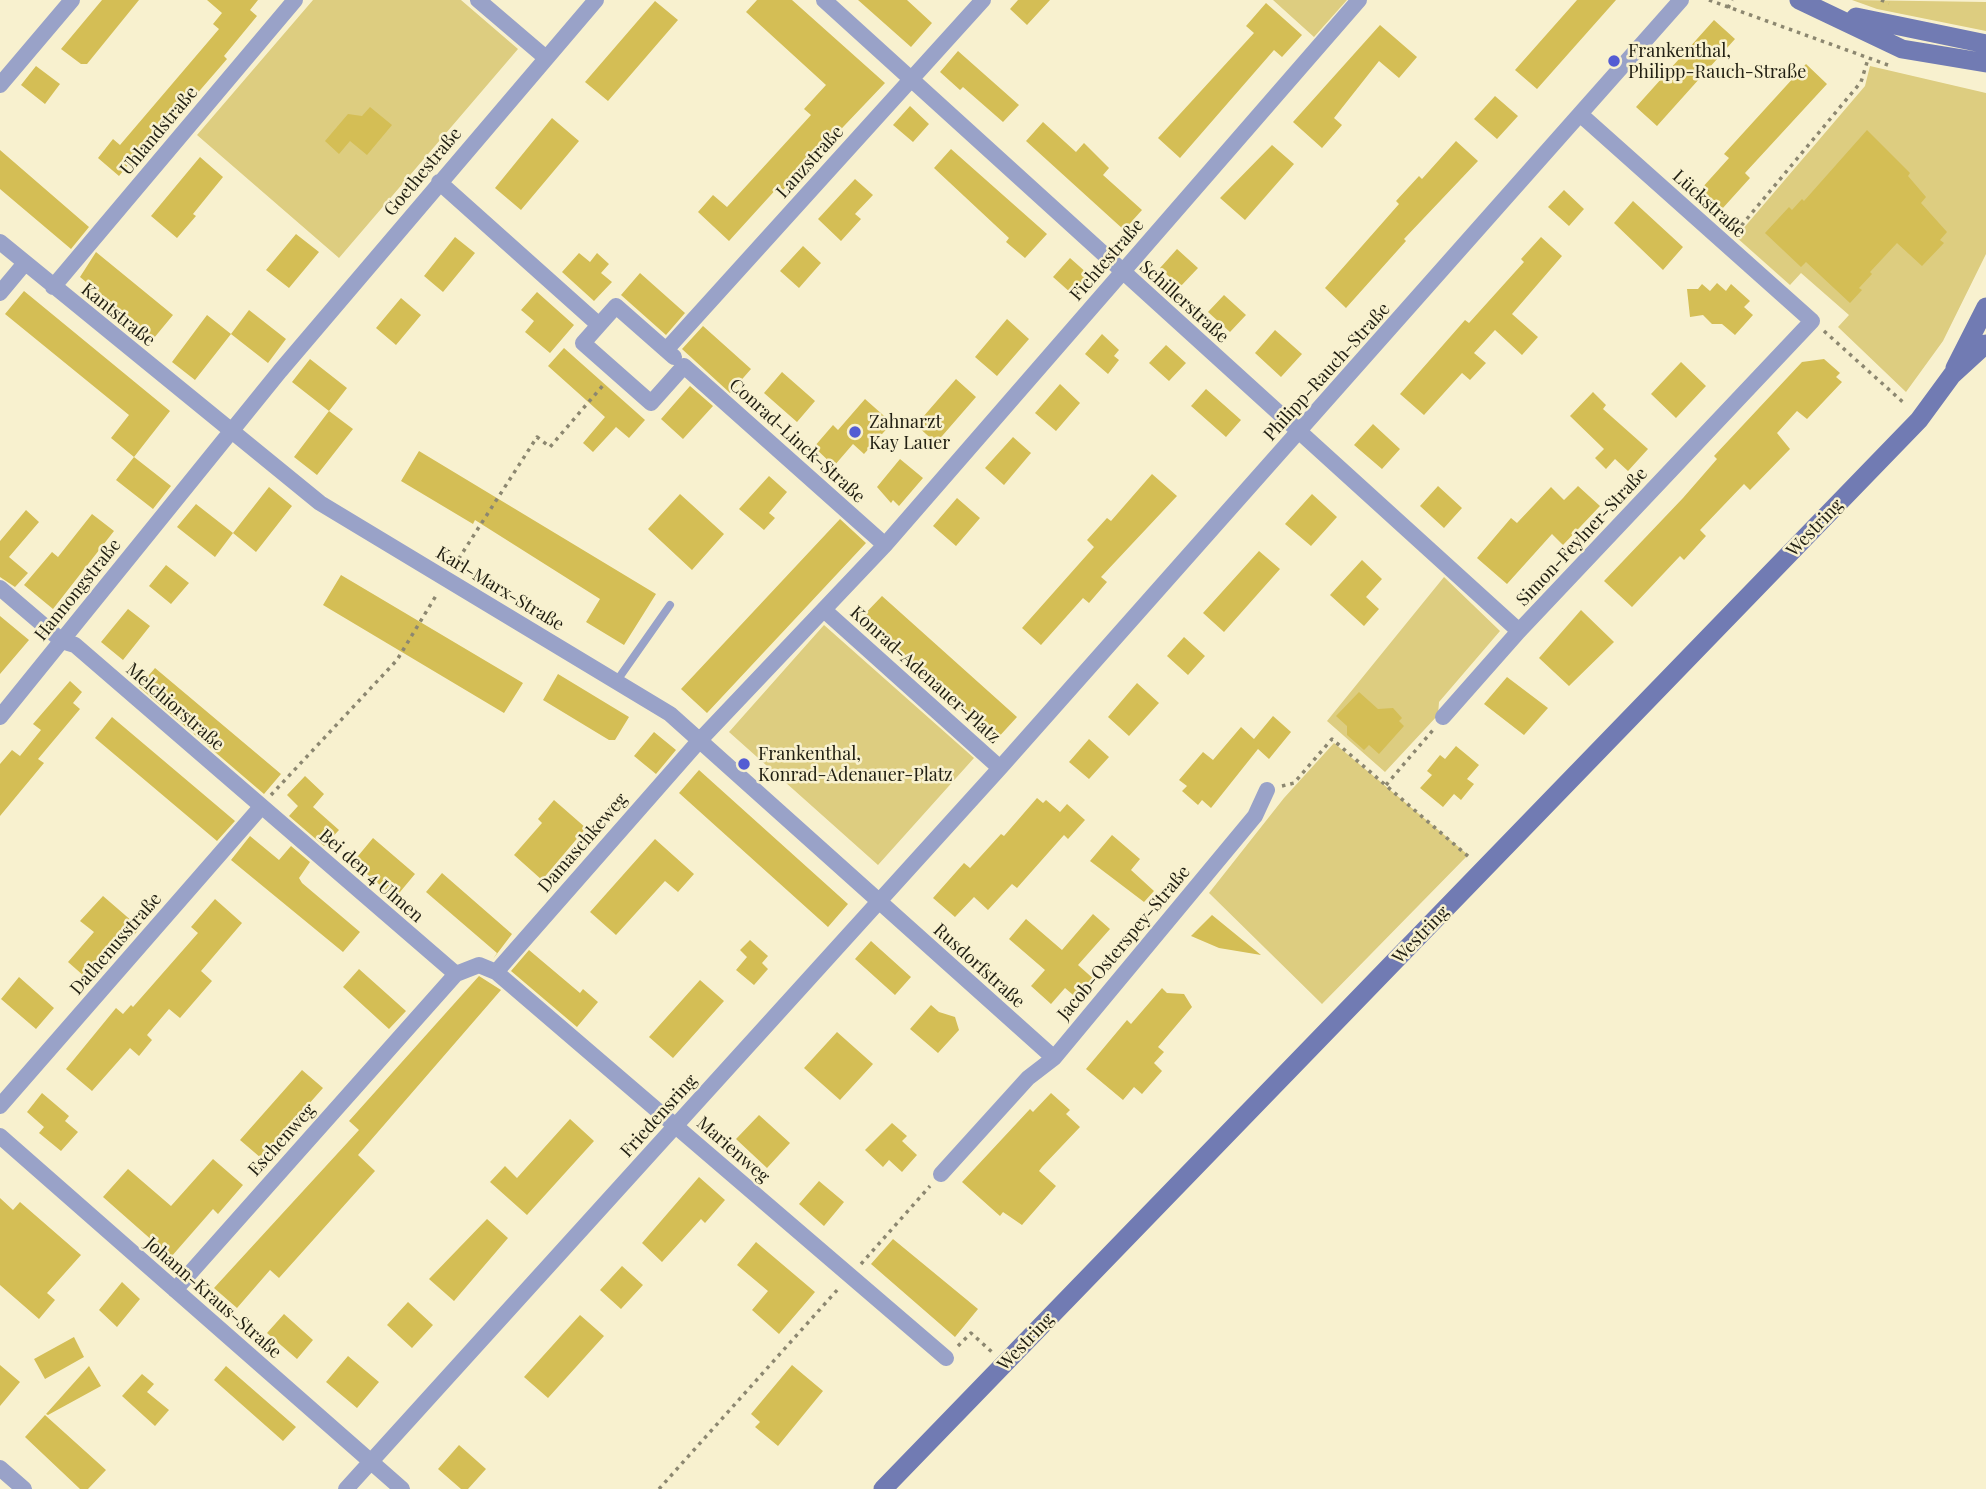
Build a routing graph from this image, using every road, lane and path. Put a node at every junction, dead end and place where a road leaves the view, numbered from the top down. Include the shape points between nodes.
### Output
1 (72, 0) edge
2 (295, 0) edge
3 (478, 0) edge
4 (596, 0) edge
5 (824, 0) edge
6 (983, 0) edge
7 (1359, 0) edge
8 (1681, 0) edge
9 (1709, 0) edge
10 (1732, 0) edge
11 (1799, 0) edge
12 (1728, 8) junction
13 (1824, 10) junction
14 (1986, 44) edge
15 (546, 58) junction
16 (1868, 59) junction
17 (1986, 63) edge
18 (1898, 67) dead end
19 (910, 81) junction
20 (1, 82) edge
21 (1581, 115) junction
22 (439, 182) junction
23 (0, 242) edge
24 (1726, 244) junction
25 (25, 263) junction
26 (1122, 272) junction
27 (53, 287) junction
28 (0, 293) edge
29 (1986, 307) edge
30 (1812, 321) junction
31 (598, 325) junction
32 (1986, 344) edge
33 (666, 350) junction
34 (684, 366) junction
35 (615, 372) junction
36 (1952, 375) junction
37 (1905, 404) dead end
38 (1299, 432) junction
39 (231, 433) junction
40 (885, 545) junction
41 (446, 579) junction
42 (0, 588) edge
43 (670, 605) dead end
44 (824, 610) junction
45 (1519, 631) junction
46 (62, 641) junction
47 (616, 682) junction
48 (0, 717) edge
49 (1443, 718) joint
50 (699, 741) junction
51 (1000, 768) junction
52 (1385, 785) junction
53 (1267, 790) joint
54 (261, 807) junction
55 (1471, 859) dead end
56 (879, 902) junction
57 (496, 972) junction
58 (456, 974) junction
59 (1054, 1058) junction
60 (0, 1107) edge
61 (676, 1127) junction
62 (0, 1136) edge
63 (941, 1174) joint
64 (850, 1276) junction
65 (175, 1290) junction
66 (993, 1353) dead end
67 (946, 1358) joint
68 (370, 1462) junction
69 (0, 1468) edge
70 (24, 1489) edge
71 (346, 1489) edge
72 (402, 1489) edge
73 (659, 1489) edge
74 (883, 1489) edge

1 - 20 street
2 - 27 street, Uhlandstraße
3 - 15 street
4 - 15 street, Goethestraße
5 - 19 street, Schillerstraße
6 - 19 street, Lanzstraße
7 - 26 street, Fichtestraße
8 - 21 street, Philipp-Rauch-Straße
9 - 12 path
10 - 12 path
11 - 13 main road
12 - 16 path
13 - 14 main road
13 - 17 main road via 1902,49
15 - 22 street, Goethestraße
16 - 18 path
16 - 24 path via 1861,82
19 - 26 street, Schillerstraße
19 - 33 street, Lanzstraße
21 - 24 street, Lückstraße
21 - 38 street, Philipp-Rauch-Straße
22 - 31 street
22 - 39 street, Goethestraße
23 - 25 street, Kantstraße
24 - 30 street, Lückstraße
25 - 27 street, Kantstraße
25 - 28 street
26 - 38 street, Schillerstraße
26 - 40 street, Fichtestraße
27 - 39 street, Kantstraße
29 - 36 main road, Westring
30 - 37 path
30 - 45 street, Simon-Feylner-Straße
31 - 33 street, Conrad-Linck-Straße via 616,306
31 - 35 street via 583,343
32 - 36 main road, Westring
33 - 34 street, Conrad-Linck-Straße
34 - 35 street via 651,403
34 - 40 street, Conrad-Linck-Straße
35 - 41 path via 550,447 537,437
36 - 74 main road, Westring via 1882,459
38 - 45 street, Schillerstraße
38 - 51 street, Philipp-Rauch-Straße
39 - 41 street, Karl-Marx-Straße via 320,503
39 - 46 street, Hannongstraße
40 - 44 street, Konrad-Adenauer-Platz
41 - 47 street, Karl-Marx-Straße
41 - 54 path via 397,660
42 - 46 street, Melchiorstraße
43 - 47 lane
44 - 50 street, Konrad-Adenauer-Platz
44 - 51 street, Konrad-Adenauer-Platz
45 - 49 street, Simon-Feylner-Straße
46 - 48 street, Hannongstraße
46 - 54 street, Melchiorstraße via 75,645
47 - 50 street, Karl-Marx-Straße via 670,714
49 - 52 path
50 - 56 street
50 - 57 street, Damaschkeweg
51 - 56 street, Friedensring
52 - 53 path via 1332,739 1294,783
52 - 55 path
53 - 59 street, Jacob-Osterspey-Straße via 1255,816
54 - 58 street, Bei den 4 Ulmen
54 - 60 street, Dathenusstraße
56 - 59 street, Rusdorfstraße
56 - 61 street, Friedensring
57 - 58 street via 479,965
57 - 61 street, Marienweg
58 - 65 street, Eschenweg
59 - 63 street, Jacob-Osterspey-Straße via 1027,1078
61 - 64 street, Marienweg
61 - 68 street, Friedensring
62 - 65 street, Johann-Kraus-Straße
63 - 64 path
64 - 67 street, Marienweg
64 - 73 path
65 - 68 street, Johann-Kraus-Straße
66 - 67 path via 971,1333
68 - 71 street, Friedensring
68 - 72 street, Johann-Kraus-Straße
69 - 70 street

